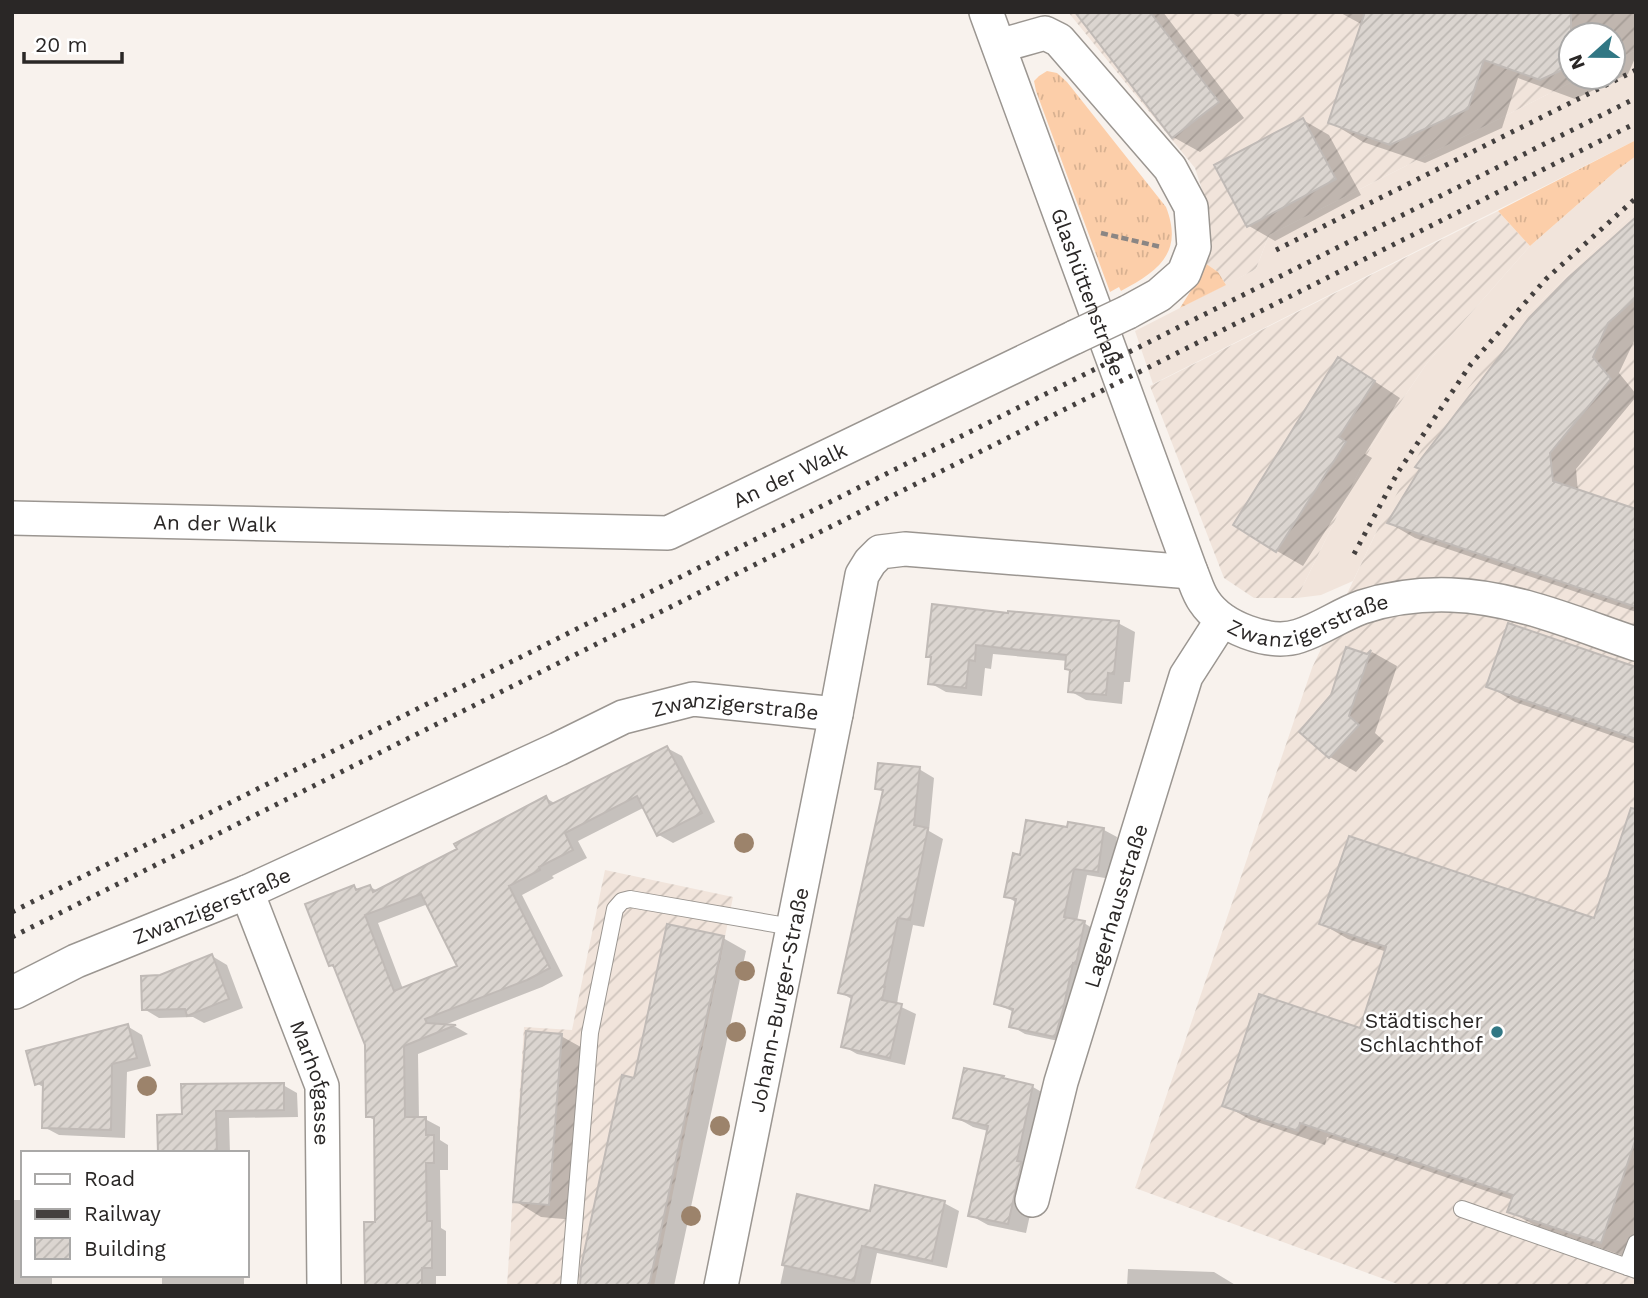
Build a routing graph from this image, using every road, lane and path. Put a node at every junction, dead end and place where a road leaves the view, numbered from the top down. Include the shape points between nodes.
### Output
1 (986, 12) edge
2 (999, 46) junction
3 (1098, 232) dead end
4 (1169, 249) dead end
5 (12, 517) edge
6 (1191, 572) junction
7 (1222, 620) junction
8 (1636, 644) edge
9 (836, 714) junction
10 (247, 892) junction
11 (792, 927) junction
12 (14, 996) edge
13 (1032, 1200) dead end
14 (1462, 1209) dead end
15 (1636, 1243) edge
16 (1632, 1269) edge
17 (324, 1286) edge
18 (569, 1286) edge
19 (721, 1286) edge

1 - 2 street, Glashüttenstraße
2 - 5 street, An der Walk, bridge via 1045,33 1059,40 1170,168 1191,207 1194,247 1184,273 1159,295 1128,312 668,533
2 - 6 street, Glashüttenstraße
3 - 4 path
6 - 7 street, Zwanzigerstraße via 1204,601
6 - 9 street, Zwanzigerstraße via 905,549 880,552 862,575
7 - 8 street, Zwanzigerstraße via 1280,640 1393,598 1451,595 1510,602
7 - 13 street, Lagerhausstraße via 1186,676 1061,1082
9 - 10 street, Zwanzigerstraße via 693,699 623,717
9 - 11 street, Johann-Burger-Straße
10 - 12 street, Zwanzigerstraße via 76,961
10 - 17 street, Marhofgasse via 322,1086
11 - 18 lane via 630,899 615,909 590,1033
11 - 19 street, Johann-Burger-Straße
14 - 16 lane
15 - 16 lane

